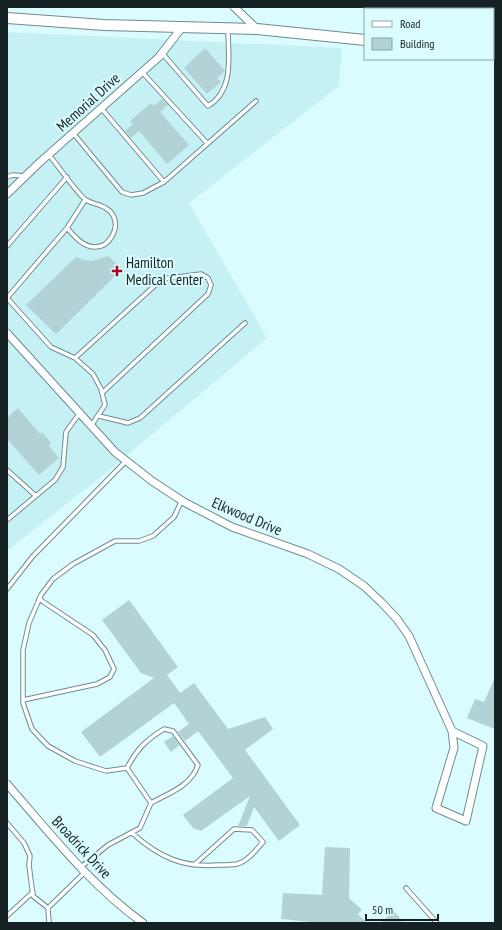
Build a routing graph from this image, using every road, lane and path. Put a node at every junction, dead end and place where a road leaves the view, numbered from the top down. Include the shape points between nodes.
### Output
1 (234, 7) edge
2 (7, 18) edge
3 (183, 26) junction
4 (228, 29) junction
5 (257, 29) junction
6 (364, 40) edge
7 (162, 53) junction
8 (142, 72) junction
9 (256, 101) dead end
10 (101, 108) junction
11 (73, 133) junction
12 (207, 143) junction
13 (49, 155) junction
14 (26, 176) junction
15 (7, 177) edge
16 (67, 177) junction
17 (164, 182) junction
18 (11, 188) edge
19 (7, 194) edge
20 (85, 200) junction
21 (67, 228) junction
22 (7, 246) edge
23 (7, 298) edge
24 (245, 323) dead end
25 (7, 334) edge
26 (75, 358) junction
27 (102, 393) junction
28 (79, 414) junction
29 (99, 416) junction
30 (91, 426) junction
31 (126, 460) junction
32 (7, 470) edge
33 (36, 496) junction
34 (182, 500) junction
35 (7, 520) edge
36 (7, 589) edge
37 (39, 600) junction
38 (23, 700) junction
39 (452, 731) junction
40 (127, 768) junction
41 (7, 784) edge
42 (151, 803) junction
43 (7, 823) edge
44 (132, 833) junction
45 (194, 865) junction
46 (83, 869) junction
47 (406, 888) dead end
48 (33, 892) junction
49 (48, 908) junction
50 (7, 916) edge
51 (49, 923) edge
52 (143, 923) edge
53 (437, 923) edge

1 - 5 street
2 - 3 main road via 104,25
3 - 4 main road
3 - 7 street, Memorial Drive
4 - 5 main road
4 - 7 lane via 228,78 216,101 208,106
5 - 6 main road
7 - 8 street, Memorial Drive
8 - 10 street, Memorial Drive
8 - 12 lane
9 - 12 lane
10 - 11 street, Memorial Drive
10 - 17 lane
11 - 13 street, Memorial Drive
11 - 17 lane via 122,192 131,195 143,194
12 - 17 lane
13 - 14 street, Memorial Drive
13 - 16 lane
14 - 15 lane
14 - 18 street, Memorial Drive
16 - 20 lane
16 - 22 lane
18 - 19 street, Memorial Drive
20 - 21 lane
20 - 21 lane via 108,209 113,215 116,226 112,236 95,247 77,239
21 - 23 lane
23 - 26 lane via 51,347
24 - 29 lane via 140,418 128,423
25 - 28 street, Elkwood Drive
26 - 27 lane via 93,374
26 - 27 lane via 162,279 201,274 208,278 211,285 208,294
27 - 29 lane via 105,405
28 - 30 street, Elkwood Drive
28 - 33 lane via 66,432 63,467 55,480
29 - 30 lane
30 - 31 street, Elkwood Drive
31 - 34 street, Elkwood Drive
31 - 36 lane via 33,556
32 - 33 lane
33 - 35 lane
34 - 37 lane via 174,517 153,536 138,541 115,541 73,564 53,579
34 - 39 street, Elkwood Drive via 232,527 308,554 339,569 364,586 397,619 409,636
37 - 38 lane via 29,623 22,650
37 - 38 lane via 93,635 105,650 114,669 110,677 97,684
38 - 40 lane via 32,729 48,746 75,761 106,771
39 - 39 street, Elkwood Drive via 483,746 466,821 436,808 454,748
40 - 42 lane
40 - 42 lane via 137,750 164,729 173,731 198,765 194,776 179,788
41 - 46 street, Broadrick Drive
42 - 44 lane via 140,828
43 - 48 lane via 24,843 30,856
44 - 45 lane via 151,850 177,862
44 - 46 lane via 108,846
45 - 45 lane via 203,867 238,864 252,855 263,842 252,830 234,829
46 - 49 lane
46 - 52 street, Broadrick Drive
47 - 53 lane
48 - 49 lane via 34,896
48 - 50 lane
49 - 51 lane

